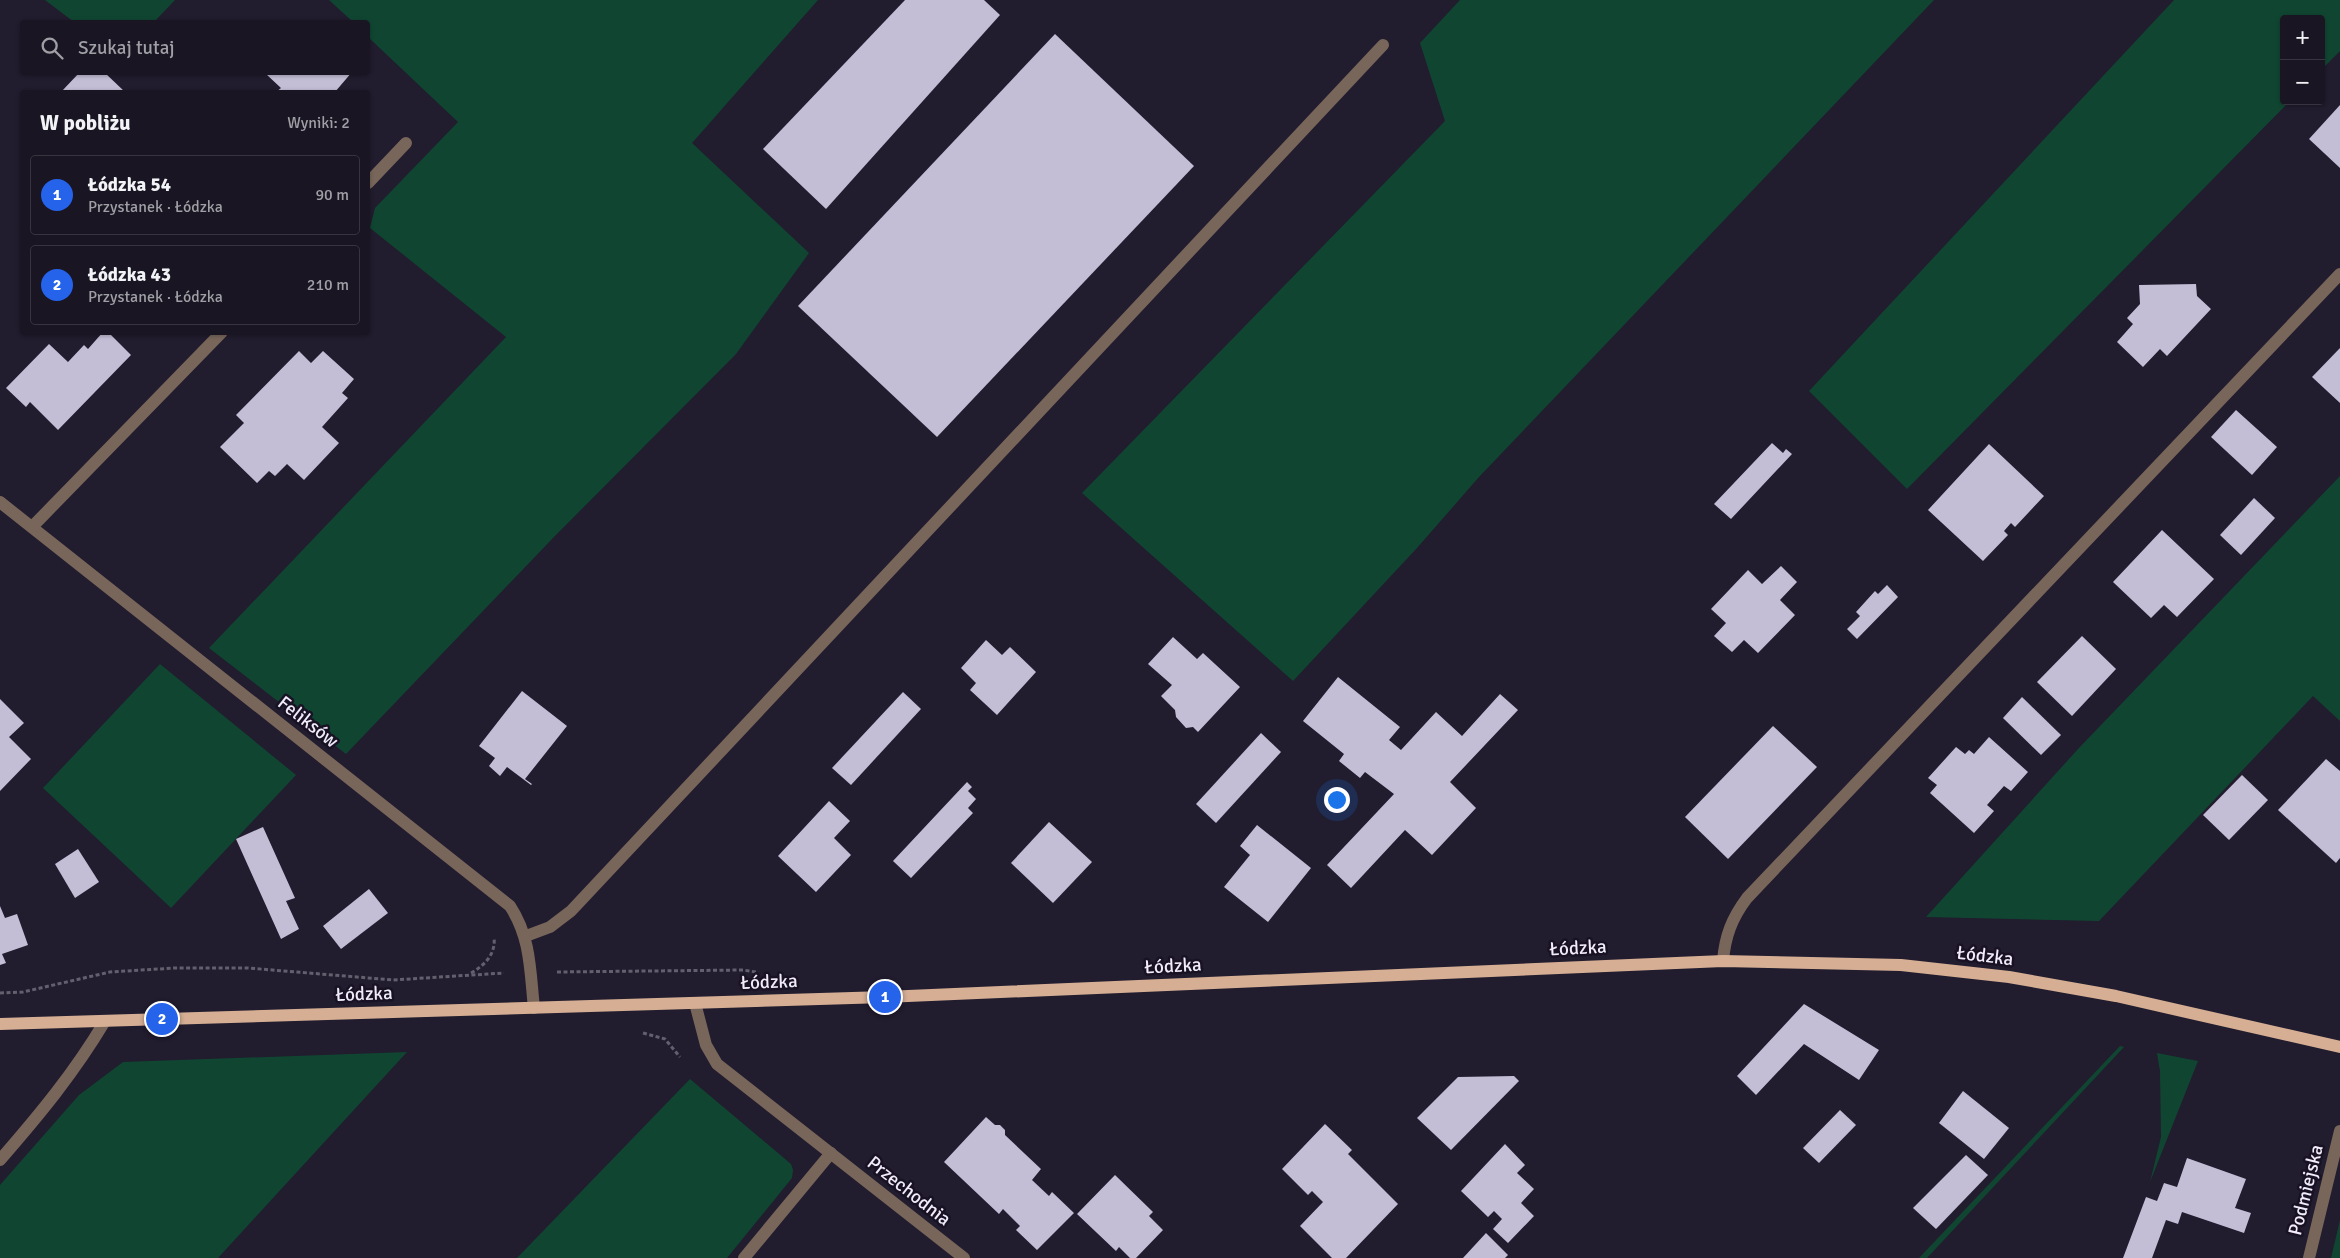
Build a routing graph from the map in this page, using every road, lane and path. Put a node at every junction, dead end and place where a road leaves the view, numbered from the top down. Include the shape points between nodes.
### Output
1 (1383, 45) dead end
2 (406, 143) dead end
3 (370, 181) edge
4 (2340, 274) edge
5 (219, 335) edge
6 (0, 502) edge
7 (32, 528) junction
8 (493, 934) dead end
9 (526, 936) junction
10 (1723, 961) junction
11 (566, 972) dead end
12 (764, 973) dead end
13 (471, 974) junction
14 (497, 974) dead end
15 (0, 993) edge
16 (695, 1003) junction
17 (534, 1008) junction
18 (105, 1021) junction
19 (0, 1024) edge
20 (2340, 1047) edge
21 (2340, 1131) edge
22 (830, 1153) junction
23 (0, 1160) edge
24 (744, 1258) edge
25 (964, 1258) edge
26 (2309, 1258) edge

1 - 9 street via 571,911 550,926
2 - 3 street
4 - 10 street via 1747,898 1734,915 1725,940
5 - 7 street
6 - 7 street, Feliksów
7 - 9 street, Feliksów via 510,906
8 - 13 path via 493,951 488,961
9 - 17 street, Feliksów
10 - 16 main road, Łódzka via 885,998
10 - 20 main road, Łódzka via 1901,965 2010,977 2116,996
11 - 12 path via 743,970
13 - 14 path
13 - 15 path via 393,980 248,968 175,968 110,972 23,992
16 - 17 main road, Łódzka
16 - 22 street, Przechodnia via 706,1045 717,1064
17 - 18 main road, Łódzka
18 - 19 main road, Łódzka
18 - 23 street via 84,1057 51,1101
21 - 26 street, Podmiejska
22 - 24 street
22 - 25 street, Przechodnia

